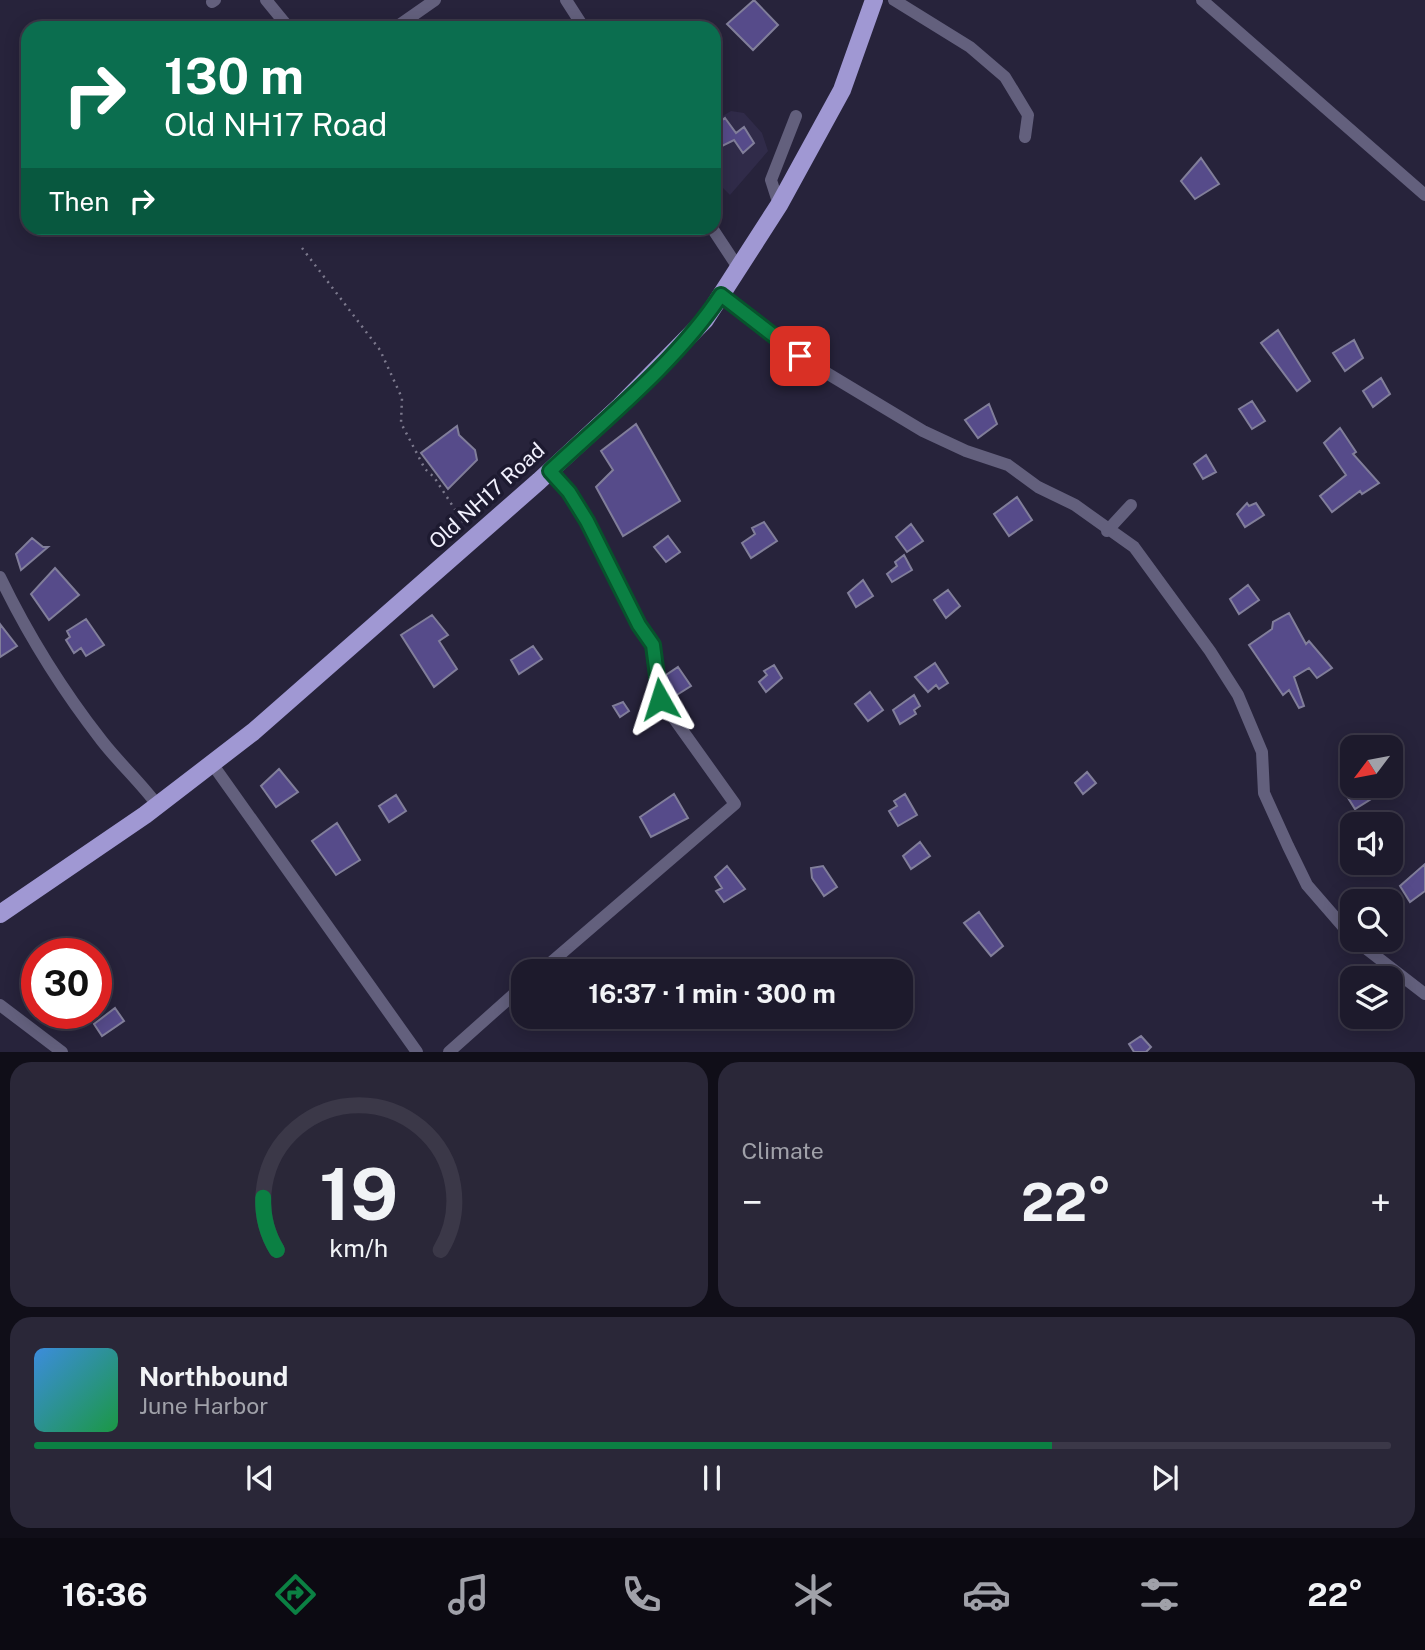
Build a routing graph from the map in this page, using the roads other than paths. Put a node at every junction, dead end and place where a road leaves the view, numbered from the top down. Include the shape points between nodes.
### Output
1 (266, 0) edge
2 (435, 0) edge
3 (566, 0) edge
4 (874, 0) edge
5 (894, 0) edge
6 (1202, 0) edge
7 (283, 21) edge
8 (405, 21) edge
9 (580, 21) edge
10 (796, 116) dead end
11 (1025, 137) dead end
12 (1425, 195) edge
13 (779, 205) junction
14 (717, 235) edge
15 (738, 268) junction
16 (721, 295) junction
17 (550, 471) junction
18 (1131, 505) dead end
19 (1107, 531) junction
20 (0, 577) edge
21 (213, 765) junction
22 (158, 806) junction
23 (0, 915) edge
24 (1340, 923) edge
25 (1371, 952) edge
26 (555, 959) edge
27 (1425, 994) edge
28 (511, 996) edge
29 (0, 1005) edge
30 (61, 1052) edge
31 (416, 1052) edge
32 (449, 1052) edge

1 - 7 street
2 - 8 street
3 - 9 street
4 - 13 main road, Old NH17 Road via 842,90
5 - 11 street via 970,47 1005,77 1028,115
6 - 12 street
10 - 13 street via 771,180
13 - 15 main road, Old NH17 Road
14 - 15 street
15 - 16 main road, Old NH17 Road
16 - 17 main road, Old NH17 Road via 705,320
16 - 19 street via 800,356 923,431 1008,466 1075,505
17 - 21 main road, Old NH17 Road
17 - 26 street via 587,521 653,645 660,699 734,804
18 - 19 street
19 - 24 street via 1134,547 1238,695 1262,752 1264,793 1307,885
20 - 22 street via 67,692 103,743
21 - 22 main road, Old NH17 Road
21 - 31 street
22 - 23 main road, Old NH17 Road
25 - 27 street
28 - 32 street
29 - 30 street

